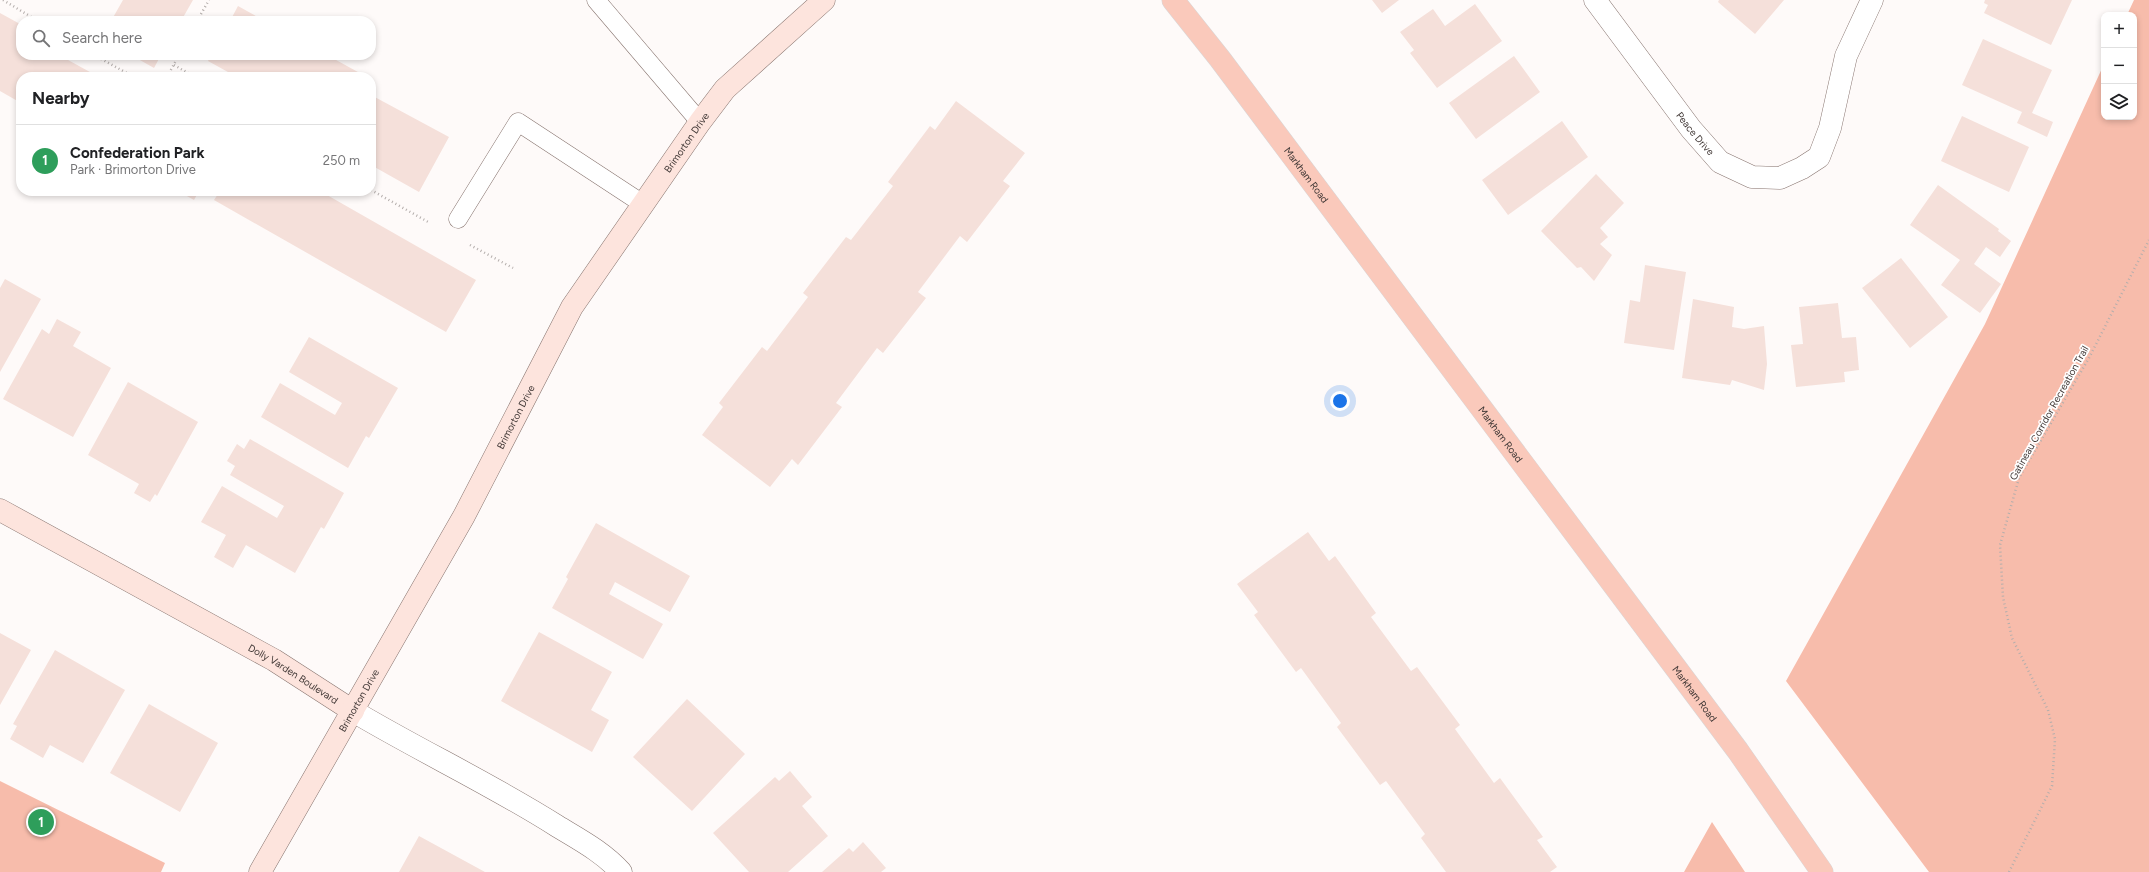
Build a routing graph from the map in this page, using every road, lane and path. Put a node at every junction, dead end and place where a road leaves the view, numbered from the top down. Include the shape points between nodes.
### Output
1 (3, 0) edge
2 (209, 0) edge
3 (596, 0) edge
4 (824, 0) edge
5 (1173, 0) edge
6 (1595, 0) edge
7 (1872, 0) edge
8 (30, 16) edge
9 (200, 16) edge
10 (103, 60) edge
11 (176, 60) edge
12 (174, 65) junction
13 (125, 72) edge
14 (170, 72) edge
15 (187, 72) edge
16 (700, 122) junction
17 (643, 204) junction
18 (458, 219) dead end
19 (2149, 240) edge
20 (0, 510) edge
21 (353, 711) junction
22 (260, 872) edge
23 (621, 872) edge
24 (1822, 872) edge
25 (2009, 872) edge

1 - 8 path
2 - 9 path
3 - 16 lane
4 - 16 street, Brimorton Drive via 726,89
5 - 24 main road, Markham Road via 1220,59 1738,751
6 - 7 street, Peace Drive via 1691,129 1720,162 1752,177 1780,178 1819,157 1830,128 1846,56
10 - 13 path
11 - 12 path
12 - 14 path
12 - 15 path
16 - 17 street, Brimorton Drive
17 - 18 lane via 518,122
17 - 21 street, Brimorton Drive via 572,307 464,516
19 - 25 path, Gatineau Corridor Recreation Trail via 2089,358 2019,478 2000,545 2003,597 2012,638 2048,710 2055,739 2052,786
20 - 21 street, Dolly Varden Boulevard via 274,660
21 - 22 street, Brimorton Drive
21 - 23 street, Dolly Varden Boulevard via 407,743 525,805 608,858

